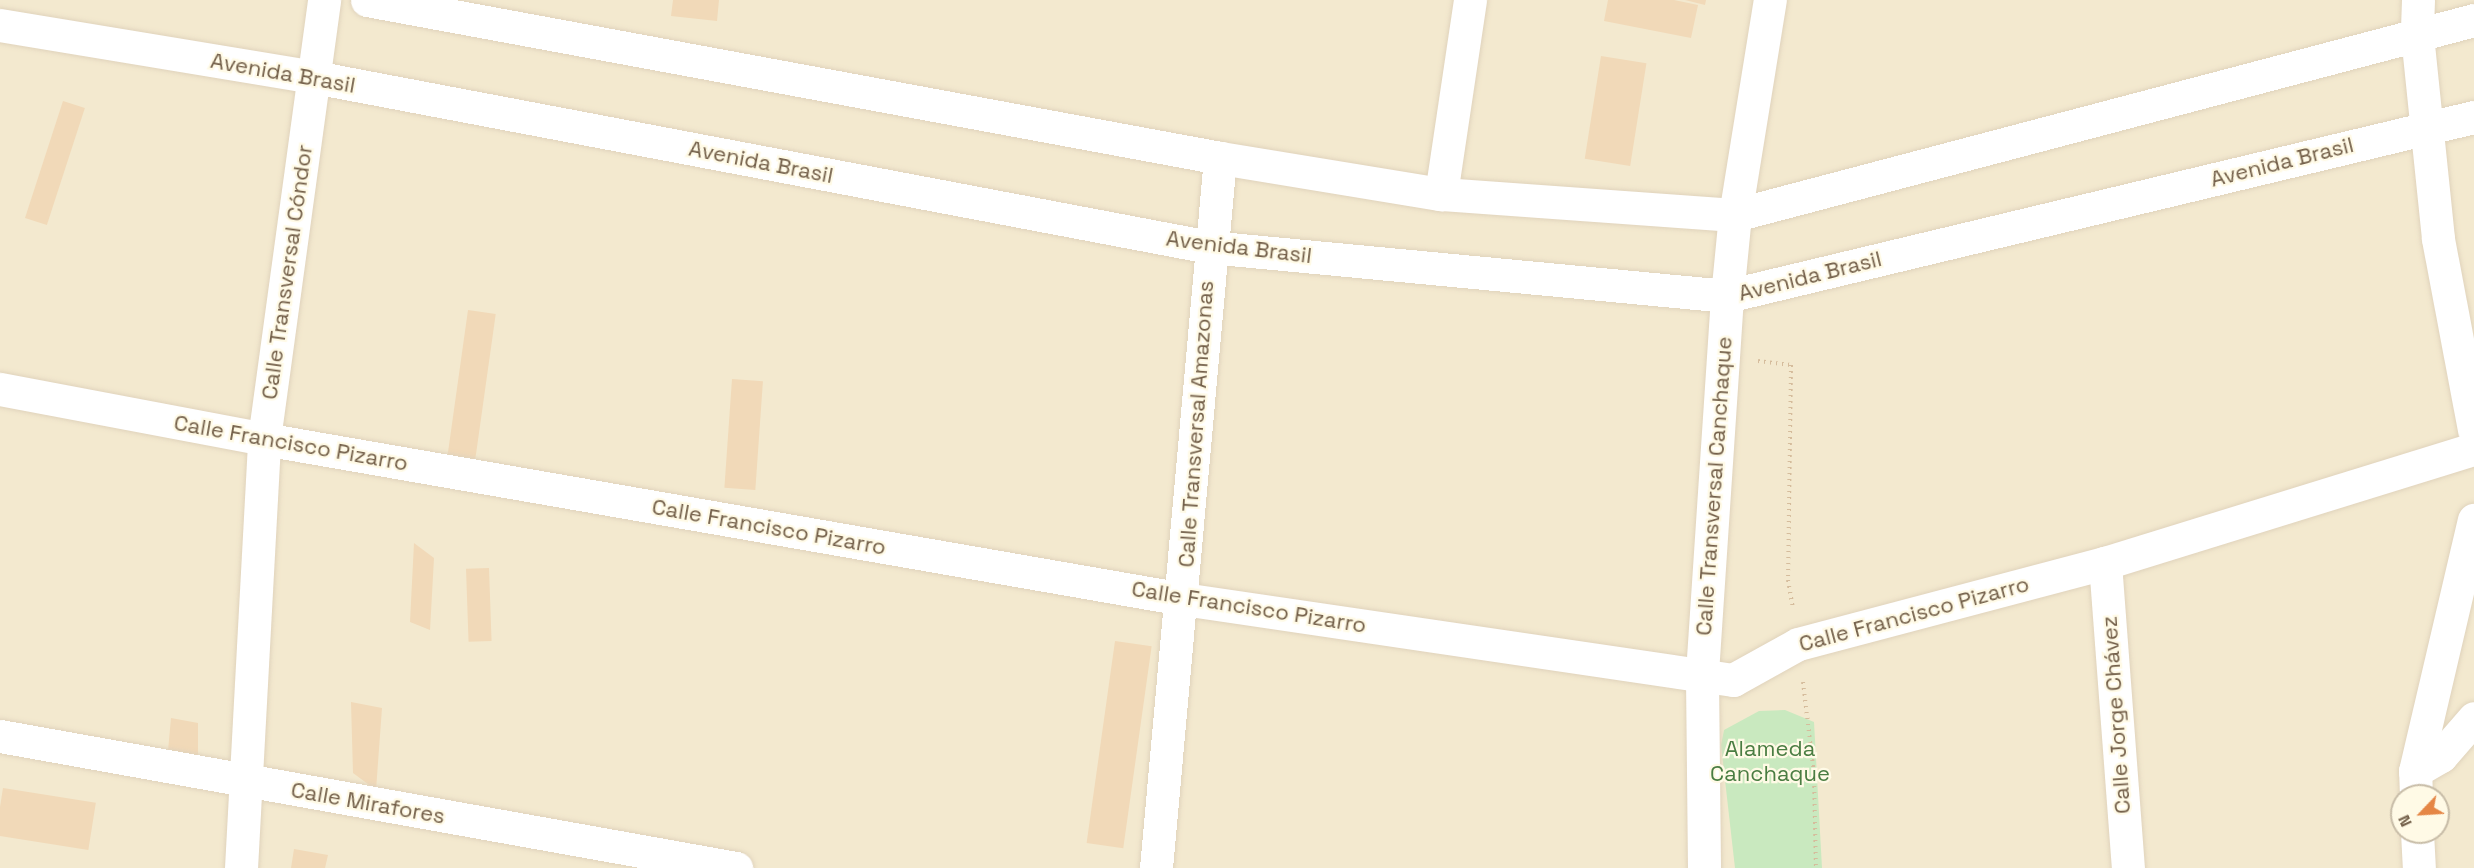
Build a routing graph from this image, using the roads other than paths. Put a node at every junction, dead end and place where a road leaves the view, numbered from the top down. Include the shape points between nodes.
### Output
1 (324, 0) edge
2 (367, 0) edge
3 (1470, 0) edge
4 (1770, 0) edge
5 (2418, 0) edge
6 (2474, 20) edge
7 (0, 25) edge
8 (2417, 35) junction
9 (314, 77) junction
10 (2474, 117) edge
11 (2429, 127) junction
12 (1220, 158) junction
13 (1441, 194) junction
14 (1735, 215) junction
15 (1209, 246) junction
16 (1727, 296) junction
17 (0, 389) edge
18 (2474, 430) edge
19 (264, 439) junction
20 (2474, 449) edge
21 (2474, 520) edge
22 (2105, 563) junction
23 (1183, 599) junction
24 (1702, 673) junction
25 (2474, 718) edge
26 (0, 736) edge
27 (249, 782) junction
28 (2415, 784) edge
29 (2418, 844) edge
30 (241, 868) edge
31 (736, 868) edge
32 (1156, 868) edge
33 (1704, 868) edge
34 (2128, 868) edge
35 (2419, 868) edge

1 - 9 street, Calle Transversal Cóndor
2 - 12 street
3 - 13 street
4 - 14 street, Calle Transversal Canchaque
5 - 8 street
6 - 8 street
7 - 9 street, Avenida Brasil
8 - 11 street
8 - 14 street
9 - 15 street, Avenida Brasil
9 - 19 street, Calle Transversal Cóndor
10 - 11 street, Avenida Brasil
11 - 16 street, Avenida Brasil
11 - 18 street via 2438,239
12 - 13 street
12 - 15 street, Calle Transversal Amazonas
13 - 14 street
14 - 16 street, Calle Transversal Canchaque
15 - 16 street, Avenida Brasil
15 - 23 street, Calle Transversal Amazonas
16 - 24 street, Calle Transversal Canchaque
17 - 19 street, Calle Francisco Pizarro
19 - 23 street, Calle Francisco Pizarro
19 - 27 street, Calle Transversal Cóndor
20 - 22 street, Calle Francisco Pizarro
21 - 28 street
22 - 24 street, Calle Francisco Pizarro via 1798,644 1733,680
22 - 34 street, Calle Jorge Chávez
23 - 24 street, Calle Francisco Pizarro
23 - 32 street, Calle Transversal Amazonas
24 - 33 street, Calle Transversal Canchaque
25 - 28 street
26 - 27 street, Calle Mirafores
27 - 30 street, Calle Transversal Cóndor
27 - 31 street, Calle Mirafores
29 - 35 street

